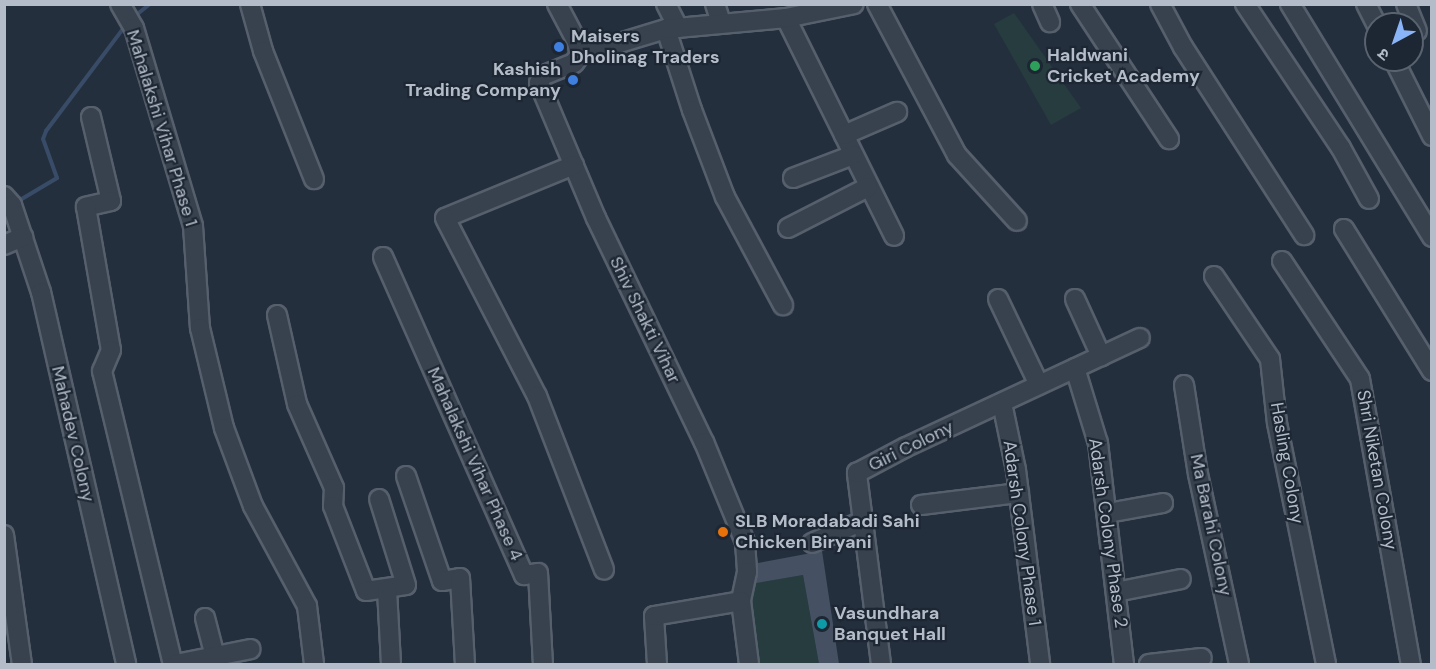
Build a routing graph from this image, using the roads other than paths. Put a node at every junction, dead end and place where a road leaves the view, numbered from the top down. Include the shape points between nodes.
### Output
1 (120, 4) edge
2 (250, 4) edge
3 (557, 4) edge
4 (666, 4) edge
5 (715, 4) edge
6 (854, 4) edge
7 (877, 4) edge
8 (1042, 4) edge
9 (1080, 4) edge
10 (1160, 4) edge
11 (1245, 4) edge
12 (1290, 4) edge
13 (824, 8) edge
14 (764, 12) edge
15 (795, 13) edge
16 (721, 22) junction
17 (1050, 22) dead end
18 (672, 28) junction
19 (580, 55) junction
20 (1400, 72) edge
21 (897, 112) dead end
22 (92, 117) dead end
23 (844, 135) junction
24 (1431, 136) edge
25 (1169, 139) dead end
26 (853, 155) junction
27 (574, 165) junction
28 (314, 178) dead end
29 (793, 178) dead end
30 (868, 187) junction
31 (1369, 199) dead end
32 (8, 200) edge
33 (1017, 221) dead end
34 (788, 228) dead end
35 (1344, 229) dead end
36 (894, 236) dead end
37 (1304, 236) dead end
38 (23, 237) junction
39 (1431, 237) edge
40 (4, 245) edge
41 (383, 257) dead end
42 (1282, 261) dead end
43 (1214, 276) dead end
44 (998, 299) dead end
45 (1075, 299) dead end
46 (783, 305) dead end
47 (277, 315) dead end
48 (1140, 338) dead end
49 (1101, 356) junction
50 (1075, 368) junction
51 (1431, 371) edge
52 (1039, 385) junction
53 (1184, 385) dead end
54 (1002, 403) junction
55 (406, 476) dead end
56 (1019, 493) junction
57 (379, 499) dead end
58 (1163, 502) dead end
59 (921, 505) dead end
60 (1108, 513) junction
61 (863, 521) junction
62 (4, 536) edge
63 (812, 543) dead end
64 (604, 570) dead end
65 (1181, 579) dead end
66 (387, 590) junction
67 (1116, 592) junction
68 (741, 601) junction
69 (205, 618) dead end
70 (251, 649) dead end
71 (1202, 658) dead end
72 (216, 661) edge
73 (22, 664) edge
74 (126, 664) edge
75 (174, 664) edge
76 (314, 664) edge
77 (391, 664) edge
78 (465, 664) edge
79 (543, 664) edge
80 (657, 664) edge
81 (749, 664) edge
82 (881, 664) edge
83 (1040, 664) edge
84 (1124, 664) edge
85 (1149, 664) edge
86 (1239, 664) edge
87 (1326, 664) edge
88 (1411, 664) edge

1 - 76 street, Mahalakshi Vihar Phase 1 via 134,28 193,226 200,328 224,428 253,506 307,606
2 - 28 street via 263,51
3 - 19 street
4 - 18 street
5 - 16 street
6 - 13 street
7 - 33 street via 957,155
8 - 17 street
9 - 25 street
10 - 37 street via 1182,47
11 - 31 street via 1335,139
12 - 39 street
13 - 15 street
14 - 15 street
14 - 16 street
15 - 23 street
16 - 18 street
18 - 19 street
18 - 46 street via 692,110 725,196
19 - 27 street, Shiv Shakti Vihar via 574,63 542,76 539,83
20 - 24 street
21 - 23 street
22 - 75 street via 111,201 86,207 111,351 102,371
23 - 26 street
26 - 29 street
26 - 30 street
27 - 64 street via 445,218 537,396
27 - 68 street, Shiv Shakti Vihar via 704,442 745,542 747,572
30 - 34 street
30 - 36 street
32 - 38 street, Mahadev Colony
35 - 51 street
38 - 40 street
38 - 74 street, Mahadev Colony via 41,292
41 - 79 street, Mahalakshi Vihar Phase 4 via 524,575 538,573
42 - 88 street, Shri Niketan Colony via 1360,379
43 - 87 street, Hasling Colony via 1270,359 1277,423
44 - 52 street
45 - 49 street
47 - 66 street via 297,404 334,488 333,506 366,591
48 - 49 street, Giri Colony
49 - 50 street, Giri Colony
50 - 52 street, Giri Colony
50 - 60 street, Adarsh Colony Phase 2 via 1098,443
52 - 54 street, Giri Colony
53 - 86 street, Ma Barahi Colony via 1198,474
54 - 56 street, Adarsh Colony Phase 1
54 - 61 street, Giri Colony via 857,473
55 - 78 street via 442,581 460,578
56 - 59 street
56 - 83 street, Adarsh Colony Phase 1
57 - 66 street via 406,585
58 - 60 street
60 - 67 street, Adarsh Colony Phase 2
61 - 63 street
61 - 82 street, Giri Colony
62 - 73 street
65 - 67 street
66 - 77 street
67 - 84 street, Adarsh Colony Phase 2
68 - 80 street via 654,616
68 - 81 street, Shiv Shakti Vihar
69 - 72 street
70 - 72 street
71 - 85 street
72 - 75 street

